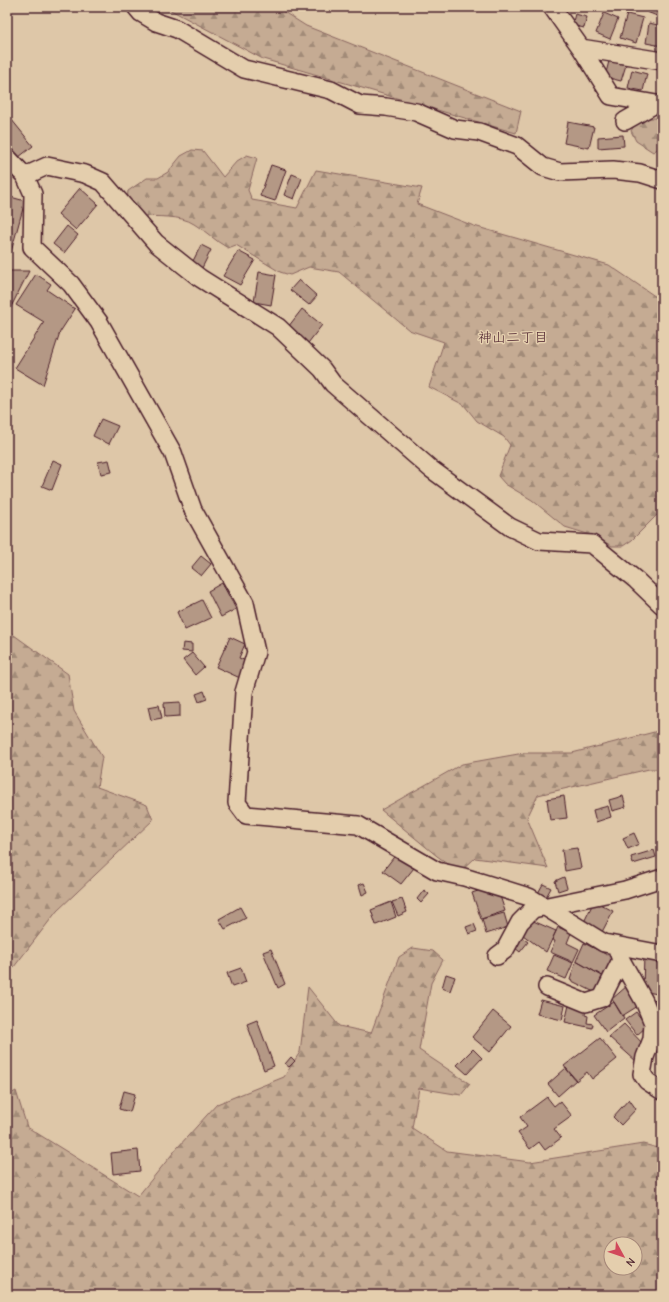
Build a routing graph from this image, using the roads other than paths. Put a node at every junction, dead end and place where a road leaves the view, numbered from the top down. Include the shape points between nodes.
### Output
1 (136, 7) edge
2 (552, 7) edge
3 (581, 48) junction
4 (662, 60) edge
5 (658, 105) edge
6 (624, 120) dead end
7 (7, 157) edge
8 (25, 176) junction
9 (662, 180) edge
10 (662, 606) edge
11 (662, 878) edge
12 (546, 907) junction
13 (619, 953) junction
14 (662, 954) edge
15 (497, 956) dead end
16 (547, 987) dead end
17 (662, 1091) edge

1 - 9 street via 141,14 177,29 244,69 331,90 360,105 386,106 416,112 455,129 479,132 517,146 543,167 560,172 613,170 640,173
2 - 3 street
3 - 4 street
3 - 5 street via 611,96
5 - 6 street
7 - 8 street
8 - 10 street via 47,166 85,174 103,182 156,243 200,278 278,327 322,369 333,384 432,469 510,527 539,541 592,544 636,580
8 - 12 street via 33,194 32,247 71,284 99,322 173,453 193,510 244,603 256,652 244,692 237,803 246,815 358,825 437,871 529,897
11 - 12 street via 624,890
12 - 13 street
12 - 15 street via 533,909 520,922 504,950
13 - 14 street
13 - 16 street via 602,998 586,1002
13 - 17 street via 653,1023 652,1039 642,1074 647,1081

